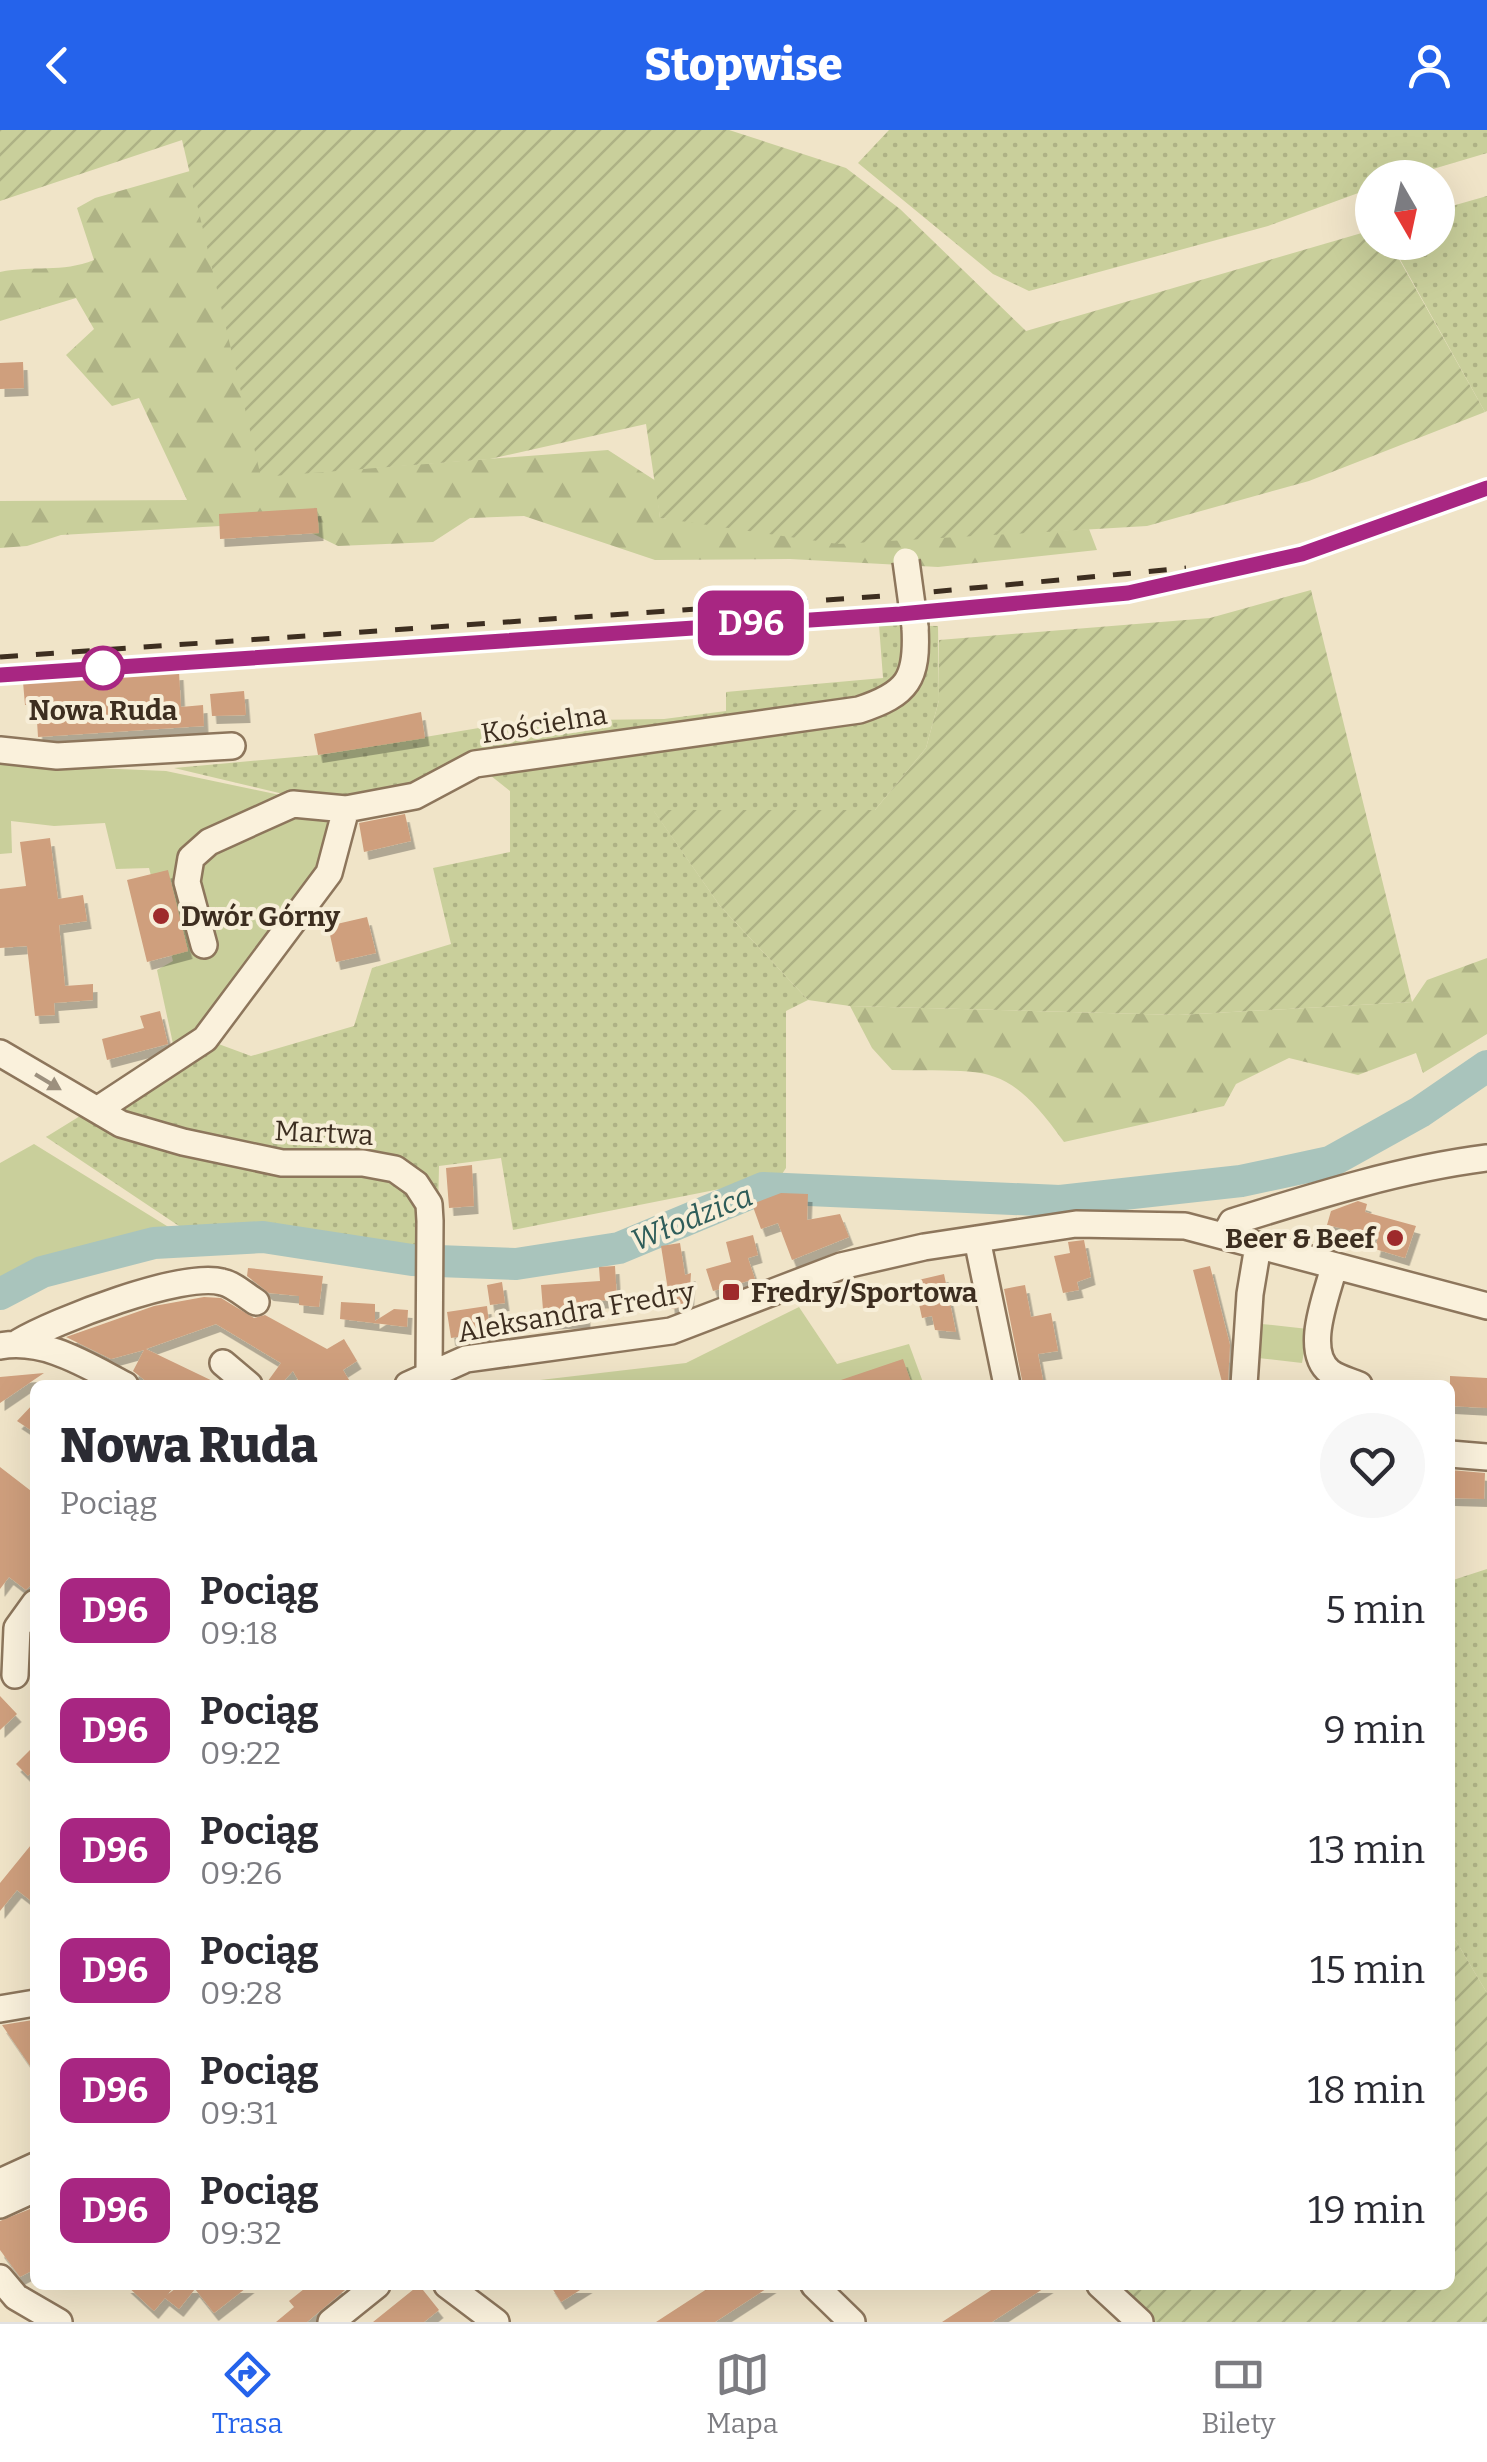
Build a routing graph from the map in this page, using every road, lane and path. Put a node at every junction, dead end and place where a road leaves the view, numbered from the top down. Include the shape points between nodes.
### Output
1 (906, 561) dead end
2 (232, 746) dead end
3 (0, 750) edge
4 (346, 809) junction
5 (204, 945) dead end
6 (0, 1053) edge
7 (97, 1110) junction
8 (1487, 1158) edge
9 (1225, 1235) junction
10 (977, 1239) junction
11 (1258, 1246) junction
12 (1334, 1267) junction
13 (256, 1302) dead end
14 (1487, 1306) edge
15 (730, 1312) junction
16 (740, 1336) dead end
17 (10, 1344) edge
18 (222, 1362) dead end
19 (418, 1379) edge
20 (115, 1380) edge
21 (242, 1380) edge
22 (1006, 1380) edge
23 (1244, 1380) edge
24 (1347, 1380) edge
25 (1455, 1454) edge
26 (1487, 1457) edge
27 (30, 1609) edge
28 (16, 1678) edge
29 (30, 2004) edge
30 (0, 2008) edge
31 (30, 2168) edge
32 (0, 2182) edge
33 (30, 2190) edge
34 (0, 2205) edge
35 (0, 2278) edge
36 (371, 2290) edge
37 (454, 2290) edge
38 (819, 2290) edge
39 (1105, 2290) edge
40 (59, 2322) edge
41 (331, 2322) edge
42 (496, 2322) edge
43 (852, 2322) edge
44 (1140, 2322) edge

1 - 4 street, Kościelna, bridge via 917,658 892,699 859,710 476,764 415,796
2 - 3 street via 57,756
4 - 5 street via 293,804 209,842 192,858 187,870
4 - 7 street via 329,873 206,1040
6 -> 7 street
7 - 19 street, Martwa via 121,1124 243,1156 282,1164 363,1163 395,1169 416,1184 428,1204 430,1227
8 - 9 street via 1436,1164 1263,1212 1232,1222
9 - 10 street, Aleksandra Fredry via 1185,1226 1076,1224
9 - 11 street, Aleksandra Fredry
10 - 15 street, Aleksandra Fredry via 841,1266
10 - 22 street
11 - 12 street, Aleksandra Fredry
11 - 23 street
12 - 14 street, Aleksandra Fredry
12 - 24 street via 1318,1358
13 - 17 street via 222,1282 180,1282
15 - 16 street
15 - 19 street, Aleksandra Fredry via 671,1331 466,1359
17 - 20 street via 58,1352
18 - 21 street
25 - 26 street
27 - 28 street via 16,1628
29 - 30 street
31 - 32 street
33 - 34 street
35 - 40 street via 16,2297
36 - 41 street
37 - 42 street
38 - 43 street
39 - 44 street

